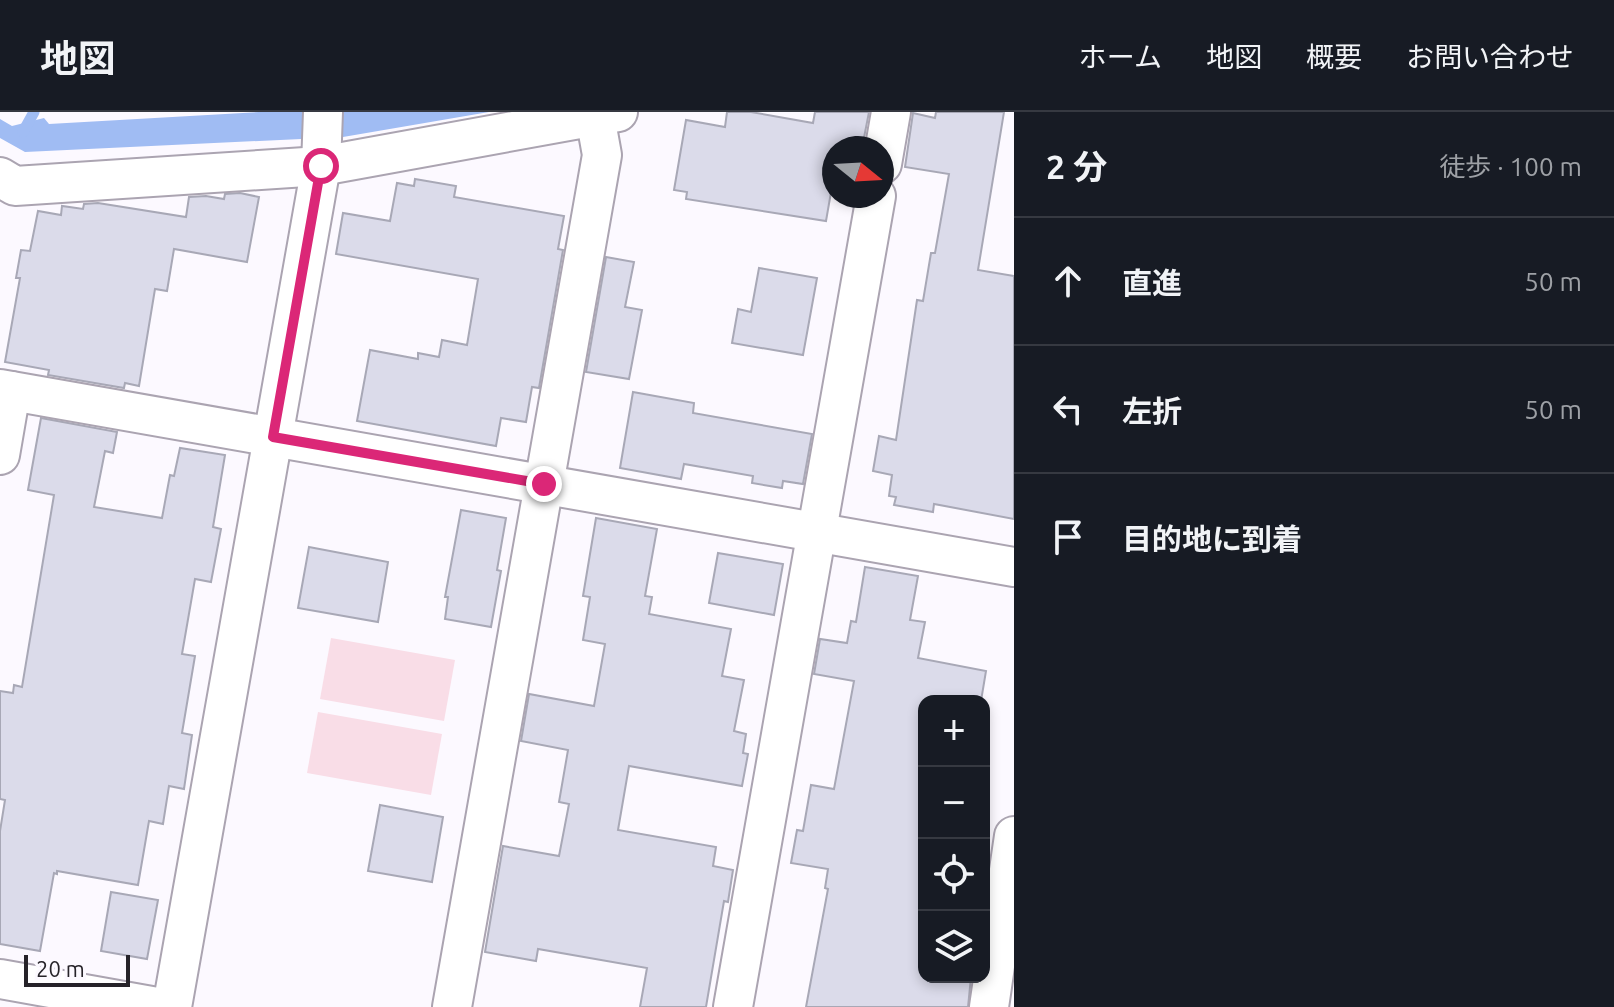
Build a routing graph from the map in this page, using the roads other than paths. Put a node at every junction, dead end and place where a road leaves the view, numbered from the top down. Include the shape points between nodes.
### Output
1 (891, 112) edge
2 (607, 114) edge
3 (887, 136) edge
4 (322, 140) edge
5 (0, 177) edge
6 (874, 208) edge
7 (6, 390) edge
8 (273, 437) junction
9 (0, 455) edge
10 (544, 484) junction
11 (817, 533) junction
12 (1014, 567) edge
13 (1014, 836) edge
14 (0, 979) edge
15 (157, 1007) edge
16 (172, 1007) edge
17 (452, 1007) edge
18 (733, 1007) edge
19 (989, 1007) edge

1 - 3 street
2 - 4 street
2 - 10 street
4 - 5 street via 15,186
4 - 8 street
6 - 11 street
7 - 8 street
7 - 9 street
8 - 10 street
8 - 16 street
10 - 11 street
10 - 17 street
11 - 12 street
11 - 18 street
13 - 19 street
14 - 15 street

